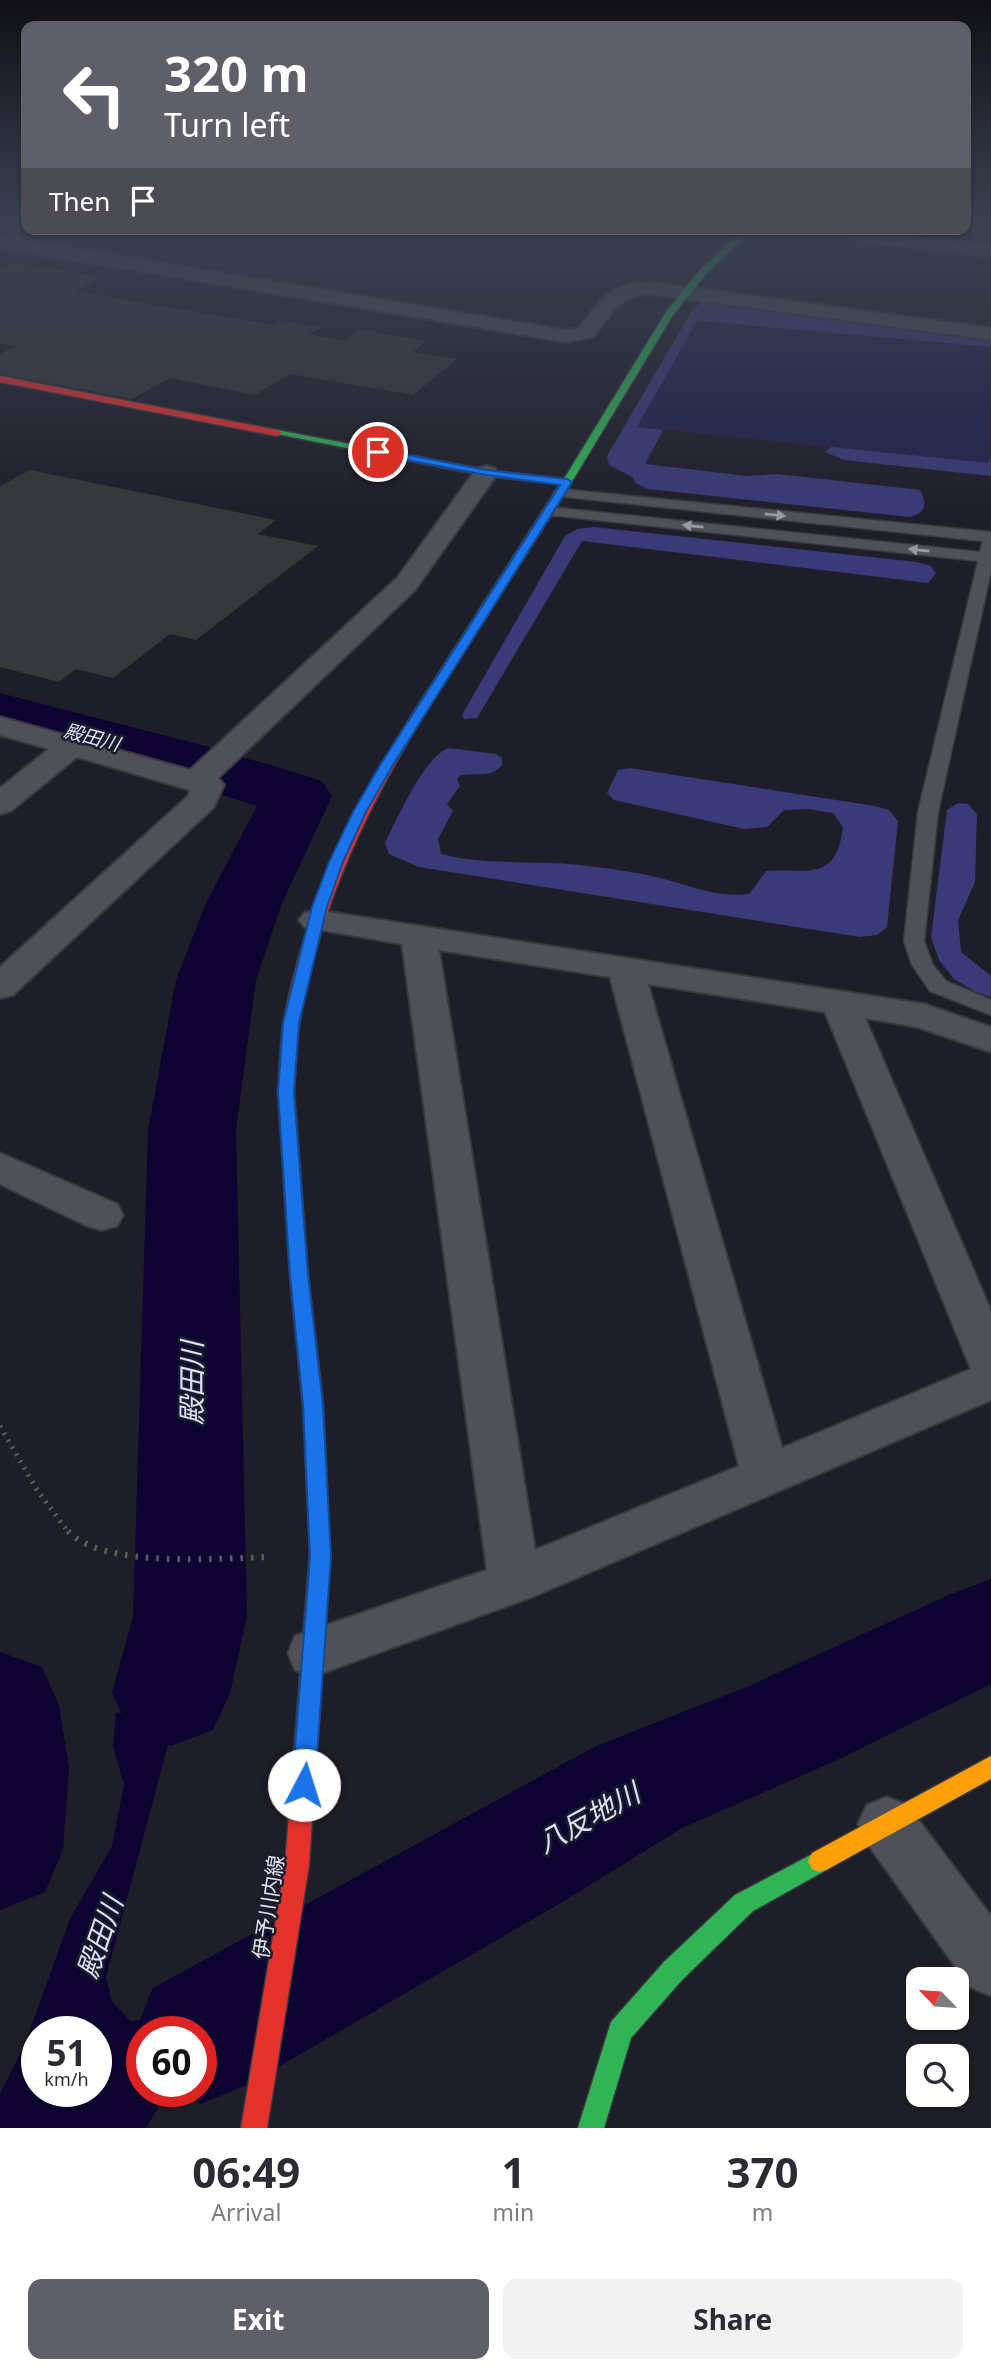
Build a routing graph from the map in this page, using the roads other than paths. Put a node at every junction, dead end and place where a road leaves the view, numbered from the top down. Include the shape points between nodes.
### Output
1 (483, 322) edge
2 (595, 322) edge
3 (666, 322) edge
4 (908, 322) edge
5 (991, 334) edge
6 (0, 379) edge
7 (486, 472) junction
8 (564, 488) junction
9 (549, 511) junction
10 (991, 537) edge
11 (988, 560) edge
12 (0, 726) edge
13 (72, 746) junction
14 (198, 780) junction
15 (0, 804) edge
16 (316, 920) junction
17 (418, 936) junction
18 (626, 969) junction
19 (0, 988) edge
20 (840, 1003) junction
21 (991, 1008) edge
22 (991, 1040) edge
23 (0, 1167) edge
24 (102, 1215) dead end
25 (991, 1364) edge
26 (991, 1380) edge
27 (766, 1477) junction
28 (514, 1582) junction
29 (314, 1653) junction
30 (991, 1767) edge
31 (887, 1824) junction
32 (991, 1966) edge
33 (254, 2128) edge
34 (591, 2128) edge

1 - 2 street via 565,336 586,333
3 - 8 main road, 伊予川内線
4 - 5 street
6 - 7 main road
7 - 8 main road
7 - 14 street via 406,584
8 - 9 main road, 伊予川内線
8 -> 10 lane
11 -> 9 lane
9 - 16 main road, 伊予川内線 via 359,812
10 - 11 lane
11 - 21 lane via 929,812 914,941 938,986
12 - 13 street
13 - 14 street
13 - 15 street
14 - 19 street via 208,785 202,800
16 - 17 street
16 - 29 main road, 伊予川内線 via 291,1023 286,1092 313,1405 320,1557
17 - 18 street
17 - 28 street
18 - 20 street
18 - 27 street
20 - 22 street via 924,1016
20 - 25 street
23 - 24 street
26 - 27 street
27 - 28 street
28 - 29 street
29 - 33 main road, 伊予川内線 via 297,1864
30 - 31 main road
31 - 32 street
31 - 34 main road via 744,1903 673,1971 620,2031

